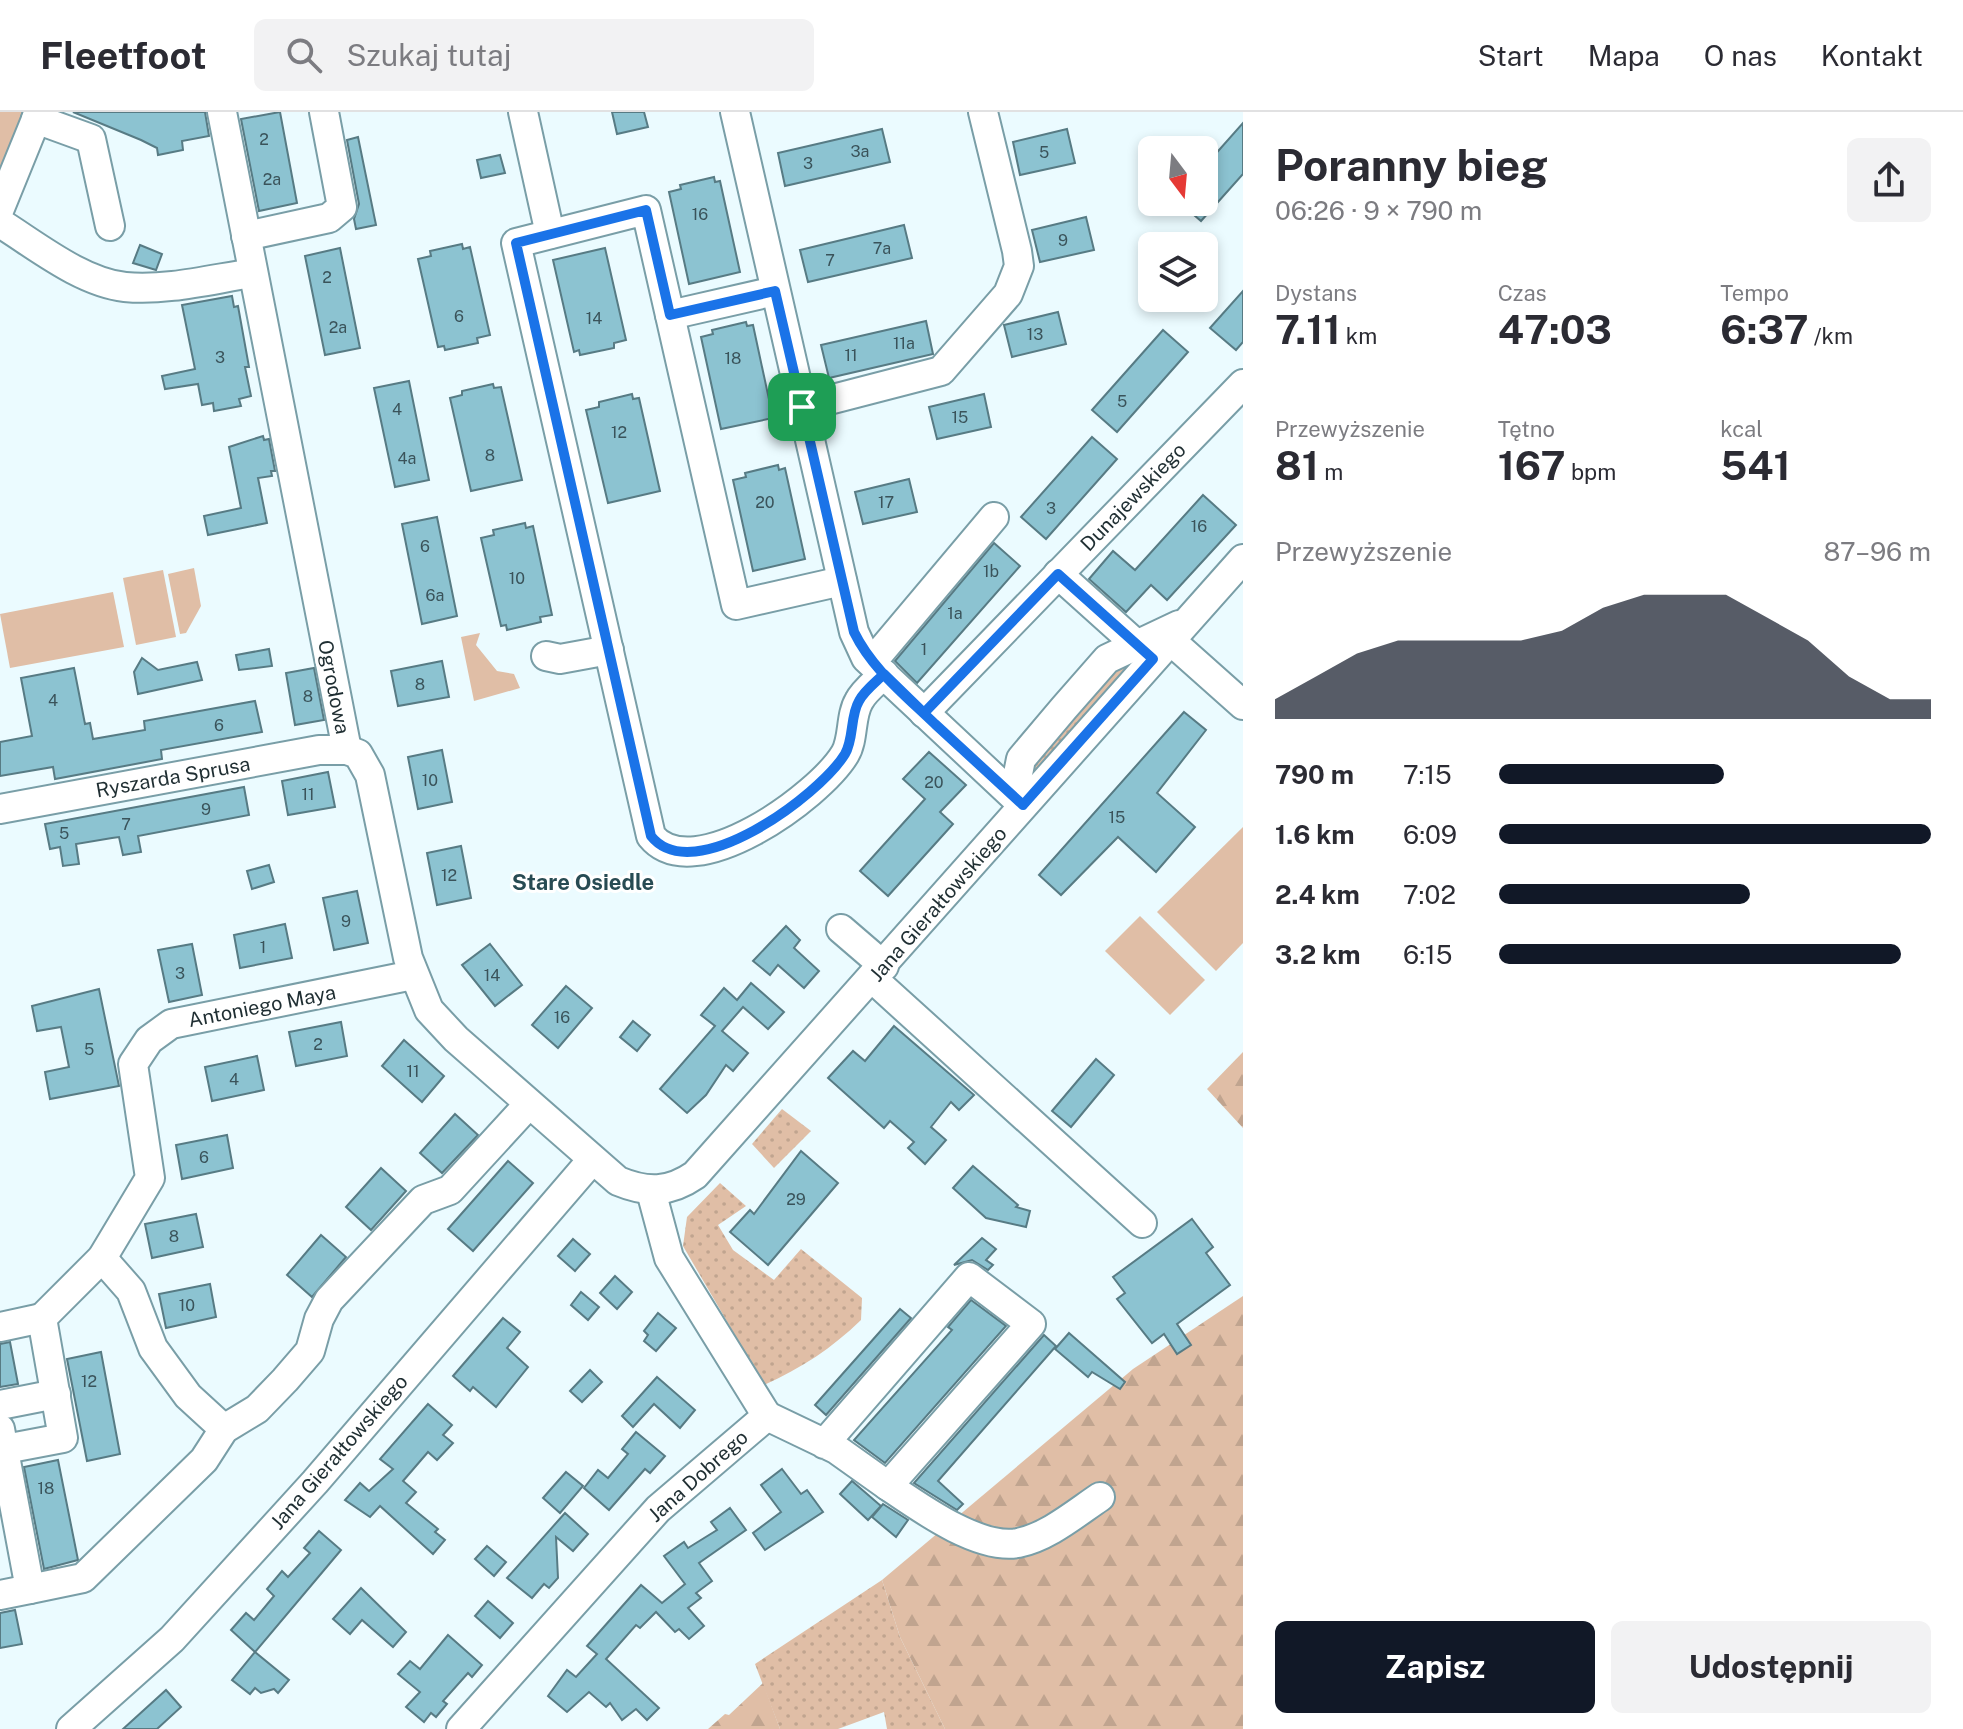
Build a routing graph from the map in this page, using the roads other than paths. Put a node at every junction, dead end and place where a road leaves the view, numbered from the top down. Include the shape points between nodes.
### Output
1 (222, 112) edge
2 (324, 112) edge
3 (523, 112) edge
4 (983, 112) edge
5 (739, 113) edge
6 (37, 115) edge
7 (0, 208) edge
8 (0, 223) edge
9 (110, 226) dead end
10 (550, 234) junction
11 (246, 236) junction
12 (253, 273) junction
13 (775, 291) junction
14 (670, 315) junction
15 (1243, 384) edge
16 (802, 407) junction
17 (994, 517) dead end
18 (1243, 559) edge
19 (1058, 574) junction
20 (842, 581) junction
21 (1161, 641) junction
22 (609, 650) junction
23 (546, 656) dead end
24 (878, 668) junction
25 (1243, 705) edge
26 (924, 713) junction
27 (347, 750) junction
28 (1023, 805) junction
29 (0, 809) edge
30 (841, 929) dead end
31 (878, 972) junction
32 (413, 975) junction
33 (529, 1104) junction
34 (592, 1160) junction
35 (651, 1191) junction
36 (1142, 1223) dead end
37 (102, 1258) junction
38 (42, 1318) junction
39 (0, 1327) edge
40 (56, 1394) junction
41 (0, 1405) edge
42 (767, 1416) junction
43 (224, 1429) junction
44 (2, 1439) edge
45 (824, 1444) junction
46 (888, 1486) junction
47 (1100, 1497) dead end
48 (30, 1589) junction
49 (0, 1595) edge
50 (71, 1729) edge
51 (461, 1729) edge

1 - 11 street, Ogrodowa
2 - 11 street via 342,207 329,218
3 - 10 street
4 - 16 street via 1017,251 1019,266 1008,294 941,371
5 - 13 street
6 - 7 street
6 - 9 street via 91,139
8 - 12 street via 75,269 124,287
10 - 14 street via 646,210
10 - 22 street via 516,243
11 - 12 street, Ogrodowa
12 - 27 street, Ogrodowa
13 - 14 street
13 - 16 street
14 - 20 street via 736,605
15 - 19 street, Dunajewskiego
16 - 20 street
17 - 24 street
18 - 21 street, Jana Gierałtowskiego
19 - 21 street
19 - 26 street, Dunajewskiego
20 - 24 street via 854,632
21 - 25 street
21 - 28 street, Jana Gierałtowskiego
22 - 23 street via 560,659
22 - 24 street via 651,836 673,853 683,854 739,839 777,818 832,770 847,752 858,701
24 - 26 street
26 - 28 street
27 - 29 street, Ryszarda Sprusa via 319,750
27 - 32 street, Ogrodowa via 358,754 370,775
28 - 31 street, Jana Gierałtowskiego
30 - 31 street
31 - 35 street, Jana Gierałtowskiego via 695,1175 682,1184
31 - 36 street
32 - 33 street, Ogrodowa via 441,1024
32 - 37 street, Antoniego Maya via 171,1024 149,1040 133,1064 150,1178
33 - 34 street, Ogrodowa
33 - 43 street via 450,1190 423,1200 329,1300 310,1351 257,1409
34 - 35 street, Ogrodowa via 618,1181
34 - 50 street, Jana Gierałtowskiego via 172,1639
35 - 42 street, Jana Dobrego via 669,1258
37 - 38 street, Antoniego Maya
37 - 43 street via 131,1291 153,1348 188,1396
38 - 39 street
38 - 40 street
40 - 41 street
40 - 44 street via 63,1438
42 - 45 street
42 - 51 street, Jana Dobrego via 658,1509
43 - 48 street via 204,1460 83,1578
44 - 48 street
45 - 46 street
45 - 46 street via 969,1277 1031,1324
46 - 47 street via 937,1520 983,1538 1017,1543 1053,1529
48 - 49 street

